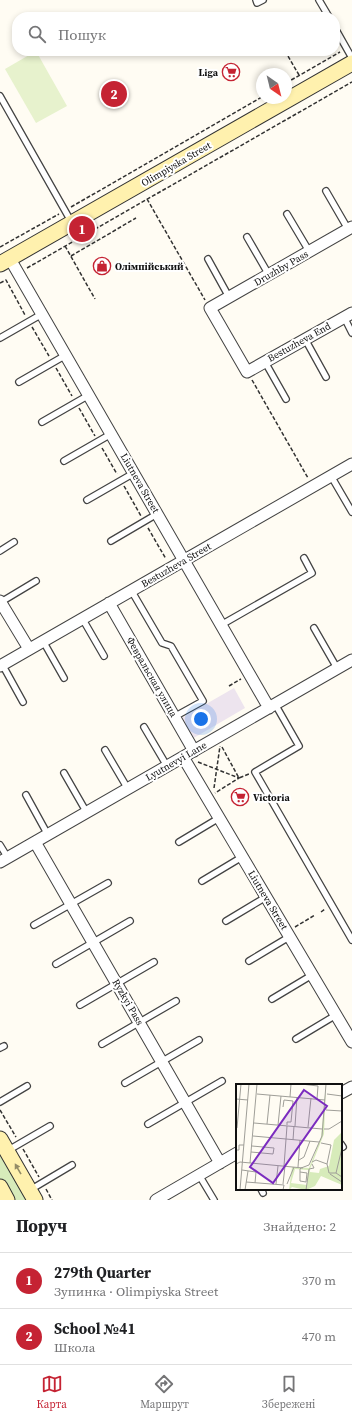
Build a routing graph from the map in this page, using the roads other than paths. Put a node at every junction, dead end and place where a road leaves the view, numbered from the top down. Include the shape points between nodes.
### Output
1 (256, 0) edge
2 (263, 0) edge
3 (319, 0) edge
4 (326, 12) edge
5 (340, 37) edge
6 (352, 58) edge
7 (352, 63) edge
8 (0, 96) edge
9 (326, 191) dead end
10 (287, 214) dead end
11 (72, 224) junction
12 (350, 228) edge
13 (247, 237) dead end
14 (309, 252) junction
15 (208, 259) dead end
16 (5, 261) edge
17 (269, 274) junction
18 (229, 297) junction
19 (42, 314) junction
20 (348, 315) edge
21 (352, 333) edge
22 (0, 338) edge
23 (305, 339) junction
24 (66, 355) junction
25 (265, 362) junction
26 (247, 372) joint
27 (326, 377) dead end
28 (19, 382) dead end
29 (89, 395) junction
30 (286, 399) dead end
31 (42, 422) dead end
32 (111, 434) junction
33 (64, 461) dead end
34 (352, 464) edge
35 (134, 473) junction
36 (331, 476) junction
37 (87, 500) dead end
38 (352, 512) edge
39 (157, 514) junction
40 (111, 541) dead end
41 (14, 542) dead end
42 (0, 551) edge
43 (304, 558) dead end
44 (184, 560) junction
45 (36, 581) dead end
46 (131, 590) junction
47 (0, 602) edge
48 (109, 603) junction
49 (82, 618) junction
50 (221, 625) junction
51 (314, 628) dead end
52 (43, 641) junction
53 (29, 649) junction
54 (104, 656) dead end
55 (352, 660) edge
56 (1, 665) edge
57 (337, 668) junction
58 (64, 678) dead end
59 (23, 702) dead end
60 (272, 706) junction
61 (174, 717) junction
62 (144, 727) dead end
63 (105, 750) dead end
64 (190, 756) junction
65 (167, 766) junction
66 (64, 773) dead end
67 (128, 789) junction
68 (26, 795) dead end
69 (87, 813) junction
70 (219, 818) junction
71 (48, 835) junction
72 (35, 842) junction
73 (179, 842) dead end
74 (0, 845) edge
75 (242, 857) junction
76 (4, 860) edge
77 (202, 881) dead end
78 (108, 882) dead end
79 (266, 897) junction
80 (71, 904) junction
81 (130, 921) dead end
82 (226, 921) dead end
83 (34, 925) dead end
84 (291, 932) junction
85 (351, 936) edge
86 (93, 942) junction
87 (249, 961) dead end
88 (154, 962) dead end
89 (56, 964) dead end
90 (312, 975) junction
91 (117, 983) junction
92 (272, 999) dead end
93 (176, 1001) dead end
94 (80, 1005) dead end
95 (336, 1015) junction
96 (139, 1022) junction
97 (296, 1039) dead end
98 (199, 1040) dead end
99 (352, 1042) edge
100 (102, 1044) dead end
101 (162, 1062) junction
102 (222, 1081) dead end
103 (125, 1083) dead end
104 (27, 1086) dead end
105 (352, 1087) edge
106 (342, 1092) edge
107 (0, 1102) edge
108 (185, 1102) junction
109 (148, 1124) dead end
110 (50, 1126) dead end
111 (9, 1144) edge
112 (236, 1154) edge
113 (220, 1163) junction
114 (72, 1166) dead end
115 (199, 1175) junction
116 (0, 1188) edge
117 (36, 1191) edge
118 (7, 1200) edge
119 (156, 1200) edge
120 (214, 1200) edge

1 - 2 lane via 257,3
3 - 4 lane
5 - 6 lane
7 - 11 main road, Olimpiyska Street
8 - 11 lane
9 - 12 lane
10 - 14 lane
11 - 16 main road, Olimpiyska Street
12 - 14 street, Druzhby Pass
13 - 17 lane
14 - 17 street, Druzhby Pass
15 - 18 lane
16 - 19 street, Liutneva Street
17 - 18 street, Druzhby Pass
18 - 26 street, Druzhby Pass via 210,308
19 - 22 lane
19 - 24 street, Liutneva Street
20 - 21 lane
20 - 23 street, Bestuzheva End
23 - 25 street, Bestuzheva End
23 - 27 lane
24 - 28 lane
24 - 29 street, Liutneva Street
25 - 26 street, Bestuzheva End
25 - 30 lane
29 - 31 lane
29 - 32 street, Liutneva Street
32 - 33 lane
32 - 35 street, Liutneva Street
34 - 36 street, Bestuzheva Street
35 - 37 lane
35 - 39 street, Liutneva Street
36 - 38 lane
36 - 44 street, Bestuzheva Street
39 - 40 lane
39 - 44 street, Liutneva Street
41 - 42 lane
43 - 50 lane via 312,573
44 - 46 street, Bestuzheva Street
44 - 50 street, Liutneva Street
45 - 47 lane
46 - 48 street, Bestuzheva Street
46 - 61 lane via 162,643 171,646 203,701
47 - 53 street
48 - 49 street, Bestuzheva Street
48 - 61 street, Февральская улица
49 - 52 street, Bestuzheva Street
49 - 54 lane
50 - 60 street, Liutneva Street
51 - 57 lane
52 - 53 street, Bestuzheva Street
52 - 58 lane
53 - 56 street, Bestuzheva Street
55 - 57 street, Lyutnevyi Lane
56 - 59 lane
57 - 60 street, Lyutnevyi Lane
60 - 64 street, Lyutnevyi Lane
60 - 85 lane via 299,746 254,772
61 - 64 street, Февральская улица
62 - 65 lane
63 - 67 lane
64 - 65 street, Lyutnevyi Lane
64 - 70 street, Liutneva Street
65 - 67 street, Lyutnevyi Lane
66 - 69 lane
67 - 69 street, Lyutnevyi Lane
68 - 71 lane
69 - 71 street, Lyutnevyi Lane
70 - 73 lane
70 - 75 street, Liutneva Street
71 - 72 street, Lyutnevyi Lane
72 - 76 street, Lyutnevyi Lane
72 - 80 street, Ryzkyi Pass
74 - 76 lane
75 - 77 lane
75 - 79 street, Liutneva Street
78 - 80 lane
79 - 82 lane
79 - 84 street, Liutneva Street
80 - 83 lane
80 - 86 street, Ryzkyi Pass
81 - 86 lane
84 - 87 lane
84 - 90 street, Liutneva Street
86 - 89 lane
86 - 91 street, Ryzkyi Pass
88 - 91 lane
90 - 92 lane
90 - 95 street, Liutneva Street
91 - 94 lane
91 - 96 street, Ryzkyi Pass
93 - 96 lane
95 - 97 lane
95 - 99 street, Liutneva Street
96 - 100 lane
96 - 101 street, Ryzkyi Pass
98 - 101 lane
101 - 103 lane
101 - 108 street, Ryzkyi Pass
102 - 108 lane
104 - 107 lane
105 - 106 street
108 - 109 lane
108 - 113 street, Ryzkyi Pass
110 - 111 lane
117 -> 111 main road
112 - 113 street
113 - 115 street
114 - 117 lane
115 - 119 street
115 - 120 lane
116 - 118 main road

